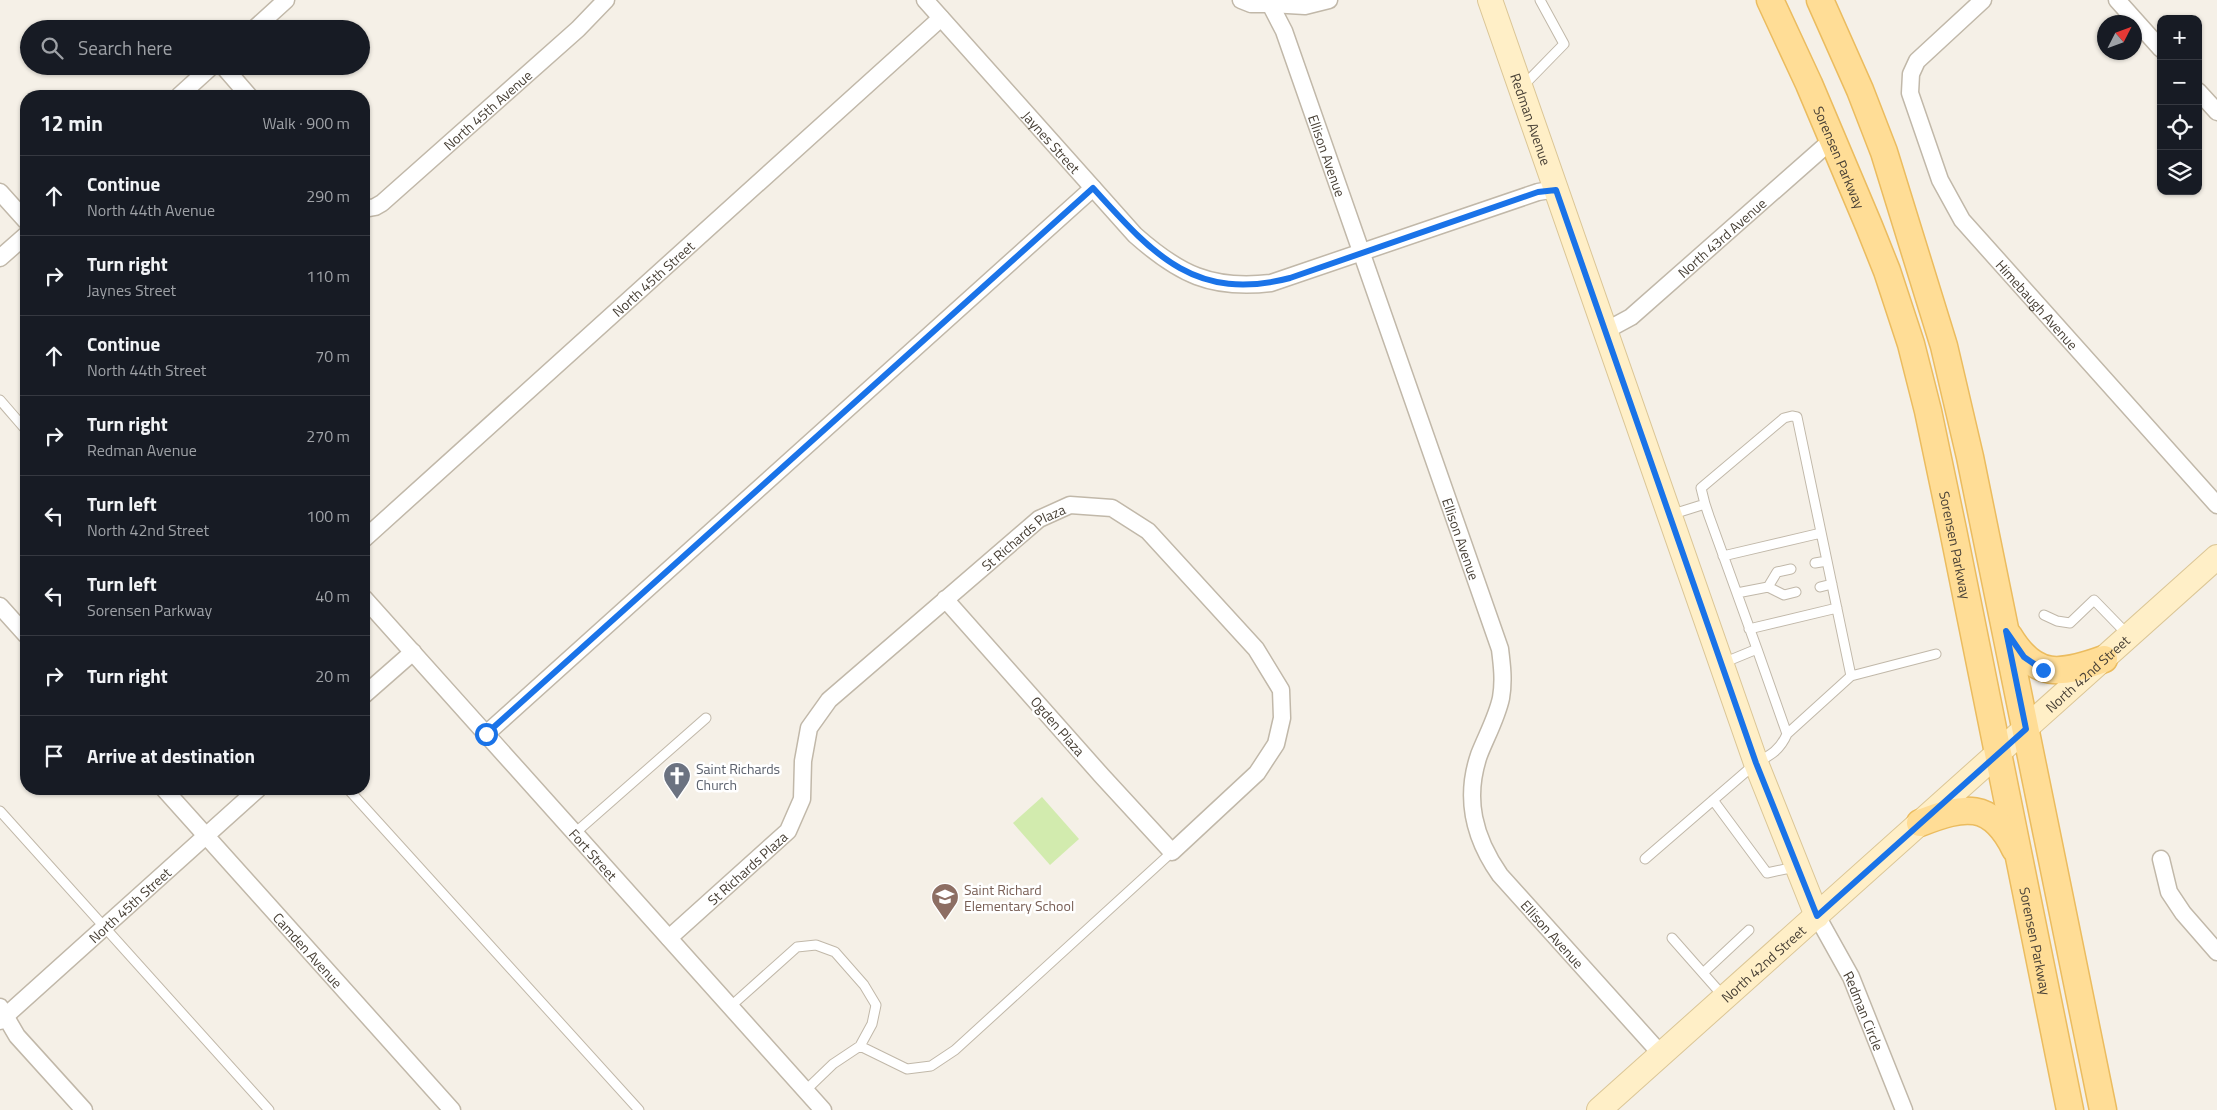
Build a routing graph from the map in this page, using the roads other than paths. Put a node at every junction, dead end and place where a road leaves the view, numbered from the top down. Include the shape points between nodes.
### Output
1 (286, 0) edge
2 (606, 0) edge
3 (925, 0) edge
4 (1241, 0) edge
5 (1329, 0) edge
6 (1540, 0) edge
7 (1770, 0) edge
8 (1820, 0) edge
9 (1983, 0) edge
10 (2117, 0) edge
11 (1494, 2) edge
12 (1270, 4) junction
13 (941, 18) junction
14 (264, 20) edge
15 (2157, 45) edge
16 (202, 75) edge
17 (230, 75) edge
18 (1521, 88) junction
19 (186, 90) edge
20 (244, 90) edge
21 (2202, 95) edge
22 (2217, 112) edge
23 (1832, 139) junction
24 (1093, 188) junction
25 (1556, 190) junction
26 (0, 192) edge
27 (370, 208) edge
28 (20, 214) edge
29 (20, 240) edge
30 (1362, 253) junction
31 (0, 258) edge
32 (1607, 330) junction
33 (0, 400) edge
34 (20, 423) edge
35 (1705, 504) junction
36 (2217, 505) edge
37 (1670, 515) junction
38 (1821, 533) junction
39 (370, 534) edge
40 (1724, 556) junction
41 (2217, 557) edge
42 (1827, 561) junction
43 (1815, 564) dead end
44 (1791, 569) dead end
45 (1832, 584) junction
46 (1768, 587) junction
47 (1820, 587) dead end
48 (1796, 592) dead end
49 (1737, 593) junction
50 (946, 599) junction
51 (370, 605) edge
52 (0, 606) edge
53 (1837, 608) junction
54 (2044, 615) dead end
55 (20, 628) edge
56 (1749, 629) junction
57 (2006, 631) junction
58 (2129, 636) junction
59 (1757, 650) junction
60 (413, 652) junction
61 (1936, 654) dead end
62 (2104, 659) junction
63 (1722, 664) junction
64 (1851, 676) junction
65 (370, 690) edge
66 (706, 718) dead end
67 (2026, 729) junction
68 (486, 734) junction
69 (1787, 734) junction
70 (1999, 752) junction
71 (1756, 763) junction
72 (169, 795) edge
73 (251, 795) edge
74 (353, 795) edge
75 (1713, 800) junction
76 (0, 811) edge
77 (1920, 823) junction
78 (575, 833) junction
79 (206, 835) junction
80 (1172, 852) junction
81 (1645, 859) dead end
82 (2162, 859) dead end
83 (2022, 863) junction
84 (1797, 867) junction
85 (1817, 916) junction
86 (104, 927) junction
87 (1749, 930) dead end
88 (669, 938) junction
89 (1672, 938) dead end
90 (2217, 952) edge
91 (1703, 973) junction
92 (1725, 998) junction
93 (731, 1006) junction
94 (2, 1014) edge
95 (860, 1046) junction
96 (1661, 1054) junction
97 (806, 1090) junction
98 (84, 1110) edge
99 (269, 1110) edge
100 (452, 1110) edge
101 (639, 1110) edge
102 (823, 1110) edge
103 (1599, 1110) edge
104 (1904, 1110) edge
105 (2070, 1110) edge
106 (2103, 1110) edge

1 - 14 street
2 - 27 street, North 45th Avenue via 578,29 382,203
3 - 13 street, Jaynes Street
4 - 12 street via 1251,4
5 - 12 street via 1305,6
6 - 18 lane via 1564,44
7 - 23 main road, Sorensen Parkway
8 - 57 main road via 1884,152 1944,346
9 - 36 street, Himebaugh Avenue via 1917,61 1911,74 1910,93 1949,200 1962,220
10 - 15 street
11 - 18 street, Redman Avenue
12 - 30 street, Ellison Avenue via 1284,31
13 - 24 street, Jaynes Street
13 - 39 street, North 45th Street
16 - 19 street
17 - 20 street
18 - 25 street, Redman Avenue
21 - 22 street
23 - 32 street, North 43rd Avenue via 1631,317
23 - 70 main road, Sorensen Parkway via 1887,271 1911,344
24 - 30 street, Jaynes Street via 1135,234 1169,263 1198,277 1223,284 1271,283
24 - 68 street
25 - 30 street, Jaynes Street via 1538,192
25 - 32 street, Redman Avenue
26 - 28 street
29 - 31 street
30 - 96 street, Ellison Avenue via 1500,648 1504,675 1501,700 1478,757 1472,794 1480,841 1500,875
32 - 37 street, Redman Avenue
33 - 34 lane
35 - 37 lane
35 - 38 lane via 1700,488 1784,418 1797,417
35 - 40 lane
37 - 63 street, Redman Avenue
38 - 40 lane
38 - 42 lane
40 - 49 lane
41 - 58 street, North 42nd Street
42 - 43 lane
42 - 45 lane
44 - 46 lane via 1777,572
45 - 47 lane
45 - 53 lane
46 - 48 lane via 1784,595
46 - 49 lane
49 - 56 lane
50 - 80 street, Ogden Plaza
50 - 80 street, St Richards Plaza via 1039,520 1070,505 1112,508 1148,531 1256,649 1282,690 1282,718 1276,744 1257,773
50 - 88 street, St Richards Plaza via 829,700 809,728 803,761 802,799 788,831
51 - 60 street, Fort Street
52 - 55 street
53 - 56 lane
53 - 64 lane
54 - 58 lane via 2070,623 2094,600
56 - 59 lane
57 - 62 main road via 2024,657 2043,670 2075,668
57 - 67 main road
58 - 62 street, North 42nd Street
59 - 63 lane
59 - 69 lane
60 - 65 street
60 - 68 street, Fort Street
61 - 64 lane
62 - 67 street, North 42nd Street
63 - 71 street, Redman Avenue
64 - 69 lane
66 - 78 lane
67 - 70 street, North 42nd Street
67 - 106 main road
68 - 78 street, Fort Street
69 - 71 lane via 1776,752
70 - 77 street, North 42nd Street
70 - 83 main road, Sorensen Parkway
71 - 75 lane
71 - 84 street, Redman Avenue
72 - 79 street, Camden Avenue
73 - 79 street, North 45th Street
74 - 101 lane
75 - 81 lane
75 - 84 lane via 1767,873
76 - 86 lane
77 - 83 main road via 1967,809 1980,812 2002,828
77 - 85 street, North 42nd Street
78 - 88 street, Fort Street
79 - 86 street, North 45th Street
79 - 100 street, Camden Avenue
80 - 95 lane via 955,1050 931,1066 907,1069
82 - 90 street via 2169,892
83 - 105 main road, Sorensen Parkway
84 - 85 street, Redman Avenue
85 - 92 street, North 42nd Street
85 - 104 street, Redman Circle via 1851,977
86 - 94 street, North 45th Street
86 - 99 lane
87 - 91 lane
88 - 93 street, Fort Street
89 - 91 lane
91 - 92 lane
92 - 96 street, North 42nd Street
93 - 95 lane via 797,948 816,945 834,952 864,985 876,1004 872,1024
93 - 97 street, Fort Street
94 - 98 street via 17,1036
95 - 97 lane via 833,1064
96 - 103 street, North 42nd Street
97 - 102 street, Fort Street

